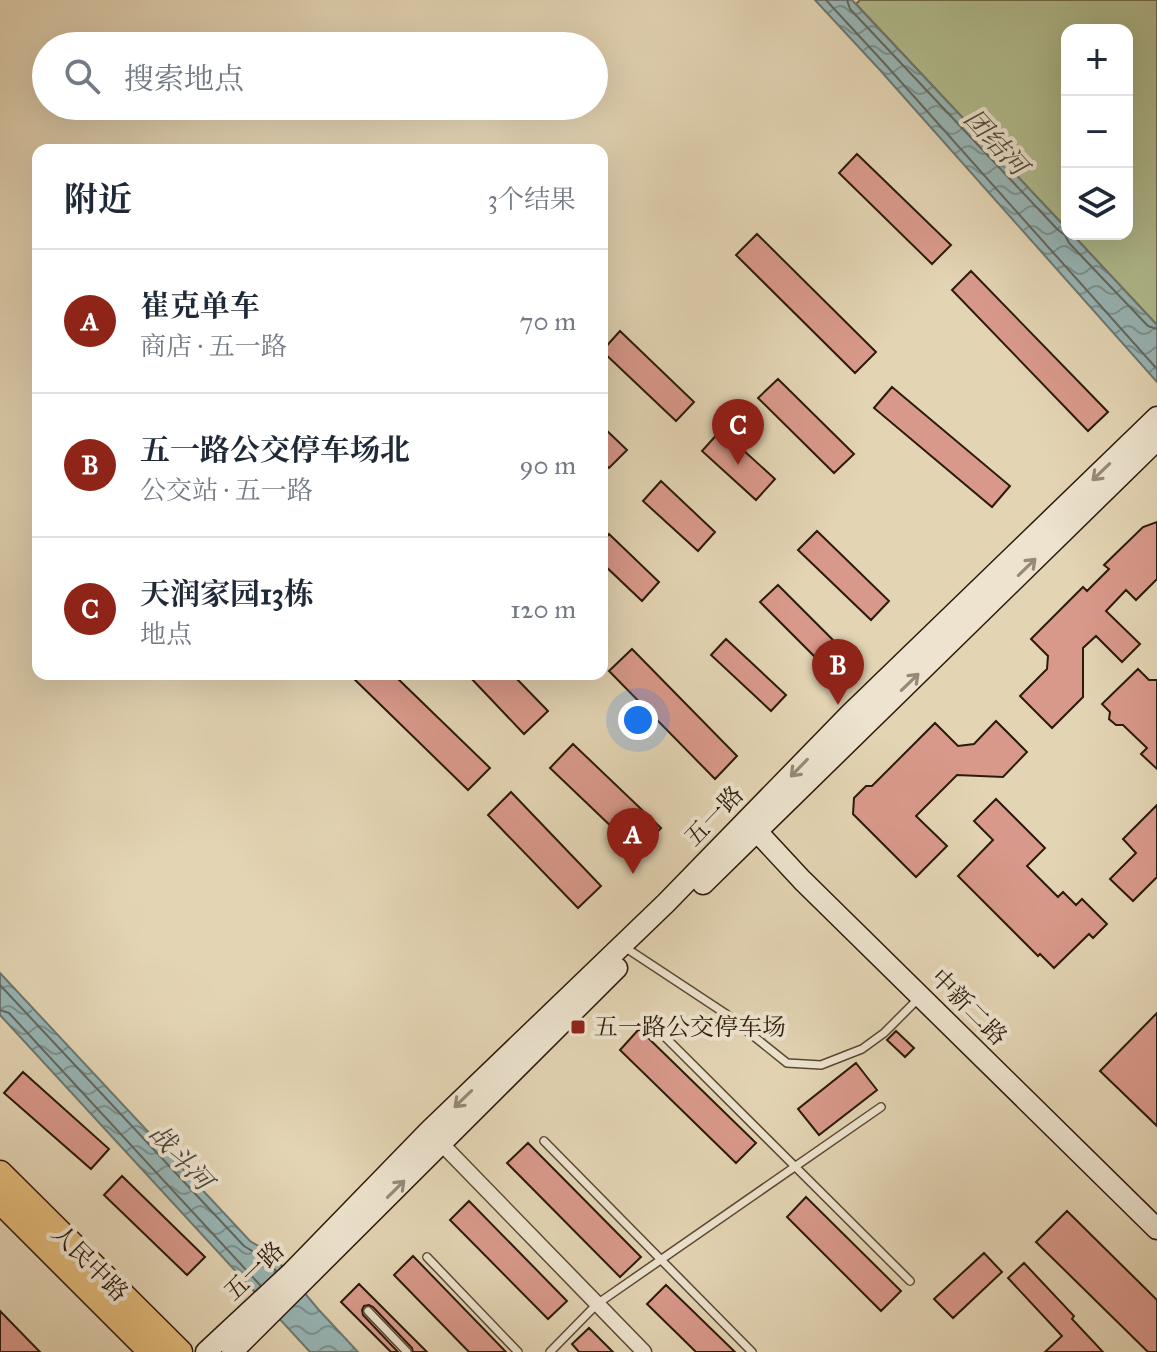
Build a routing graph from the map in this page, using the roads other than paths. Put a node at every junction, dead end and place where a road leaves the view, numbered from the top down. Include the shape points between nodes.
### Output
1 (1157, 417) edge
2 (1157, 440) edge
3 (752, 826) junction
4 (621, 945) junction
5 (921, 996) junction
6 (655, 1027) dead end
7 (881, 1107) dead end
8 (429, 1131) junction
9 (544, 1141) dead end
10 (796, 1167) junction
11 (0, 1173) edge
12 (0, 1201) edge
13 (1157, 1229) edge
14 (427, 1257) dead end
15 (661, 1260) junction
16 (297, 1278) junction
17 (910, 1281) dead end
18 (597, 1304) junction
19 (267, 1307) junction
20 (368, 1311) dead end
21 (151, 1352) edge
22 (180, 1352) edge
23 (206, 1352) edge
24 (232, 1352) edge
25 (407, 1352) edge
26 (518, 1352) edge
27 (550, 1352) edge
28 (644, 1352) edge
29 (752, 1352) edge

1 -> 3 main road, 五一路 via 960,607
3 -> 2 main road, 五一路
3 - 4 main road, 五一路
3 - 5 main road, 中新二路
16 -> 3 main road, 五一路 via 632,953
4 - 5 lane via 726,1014 787,1063 821,1065 862,1049
4 -> 8 main road, 五一路
5 - 13 main road, 中新二路
6 - 10 lane
7 - 10 lane
8 - 16 main road, 五一路
8 - 18 street
9 - 15 lane
10 - 15 lane
10 - 17 lane
11 - 22 main road, 人民中路
12 - 21 main road, 人民中路
14 - 26 lane
15 - 18 lane
15 - 29 lane
16 - 19 main road, 五一路
18 - 27 lane
18 - 28 street
19 - 23 main road, 五一路
19 - 24 main road, 五一路
20 - 25 lane

